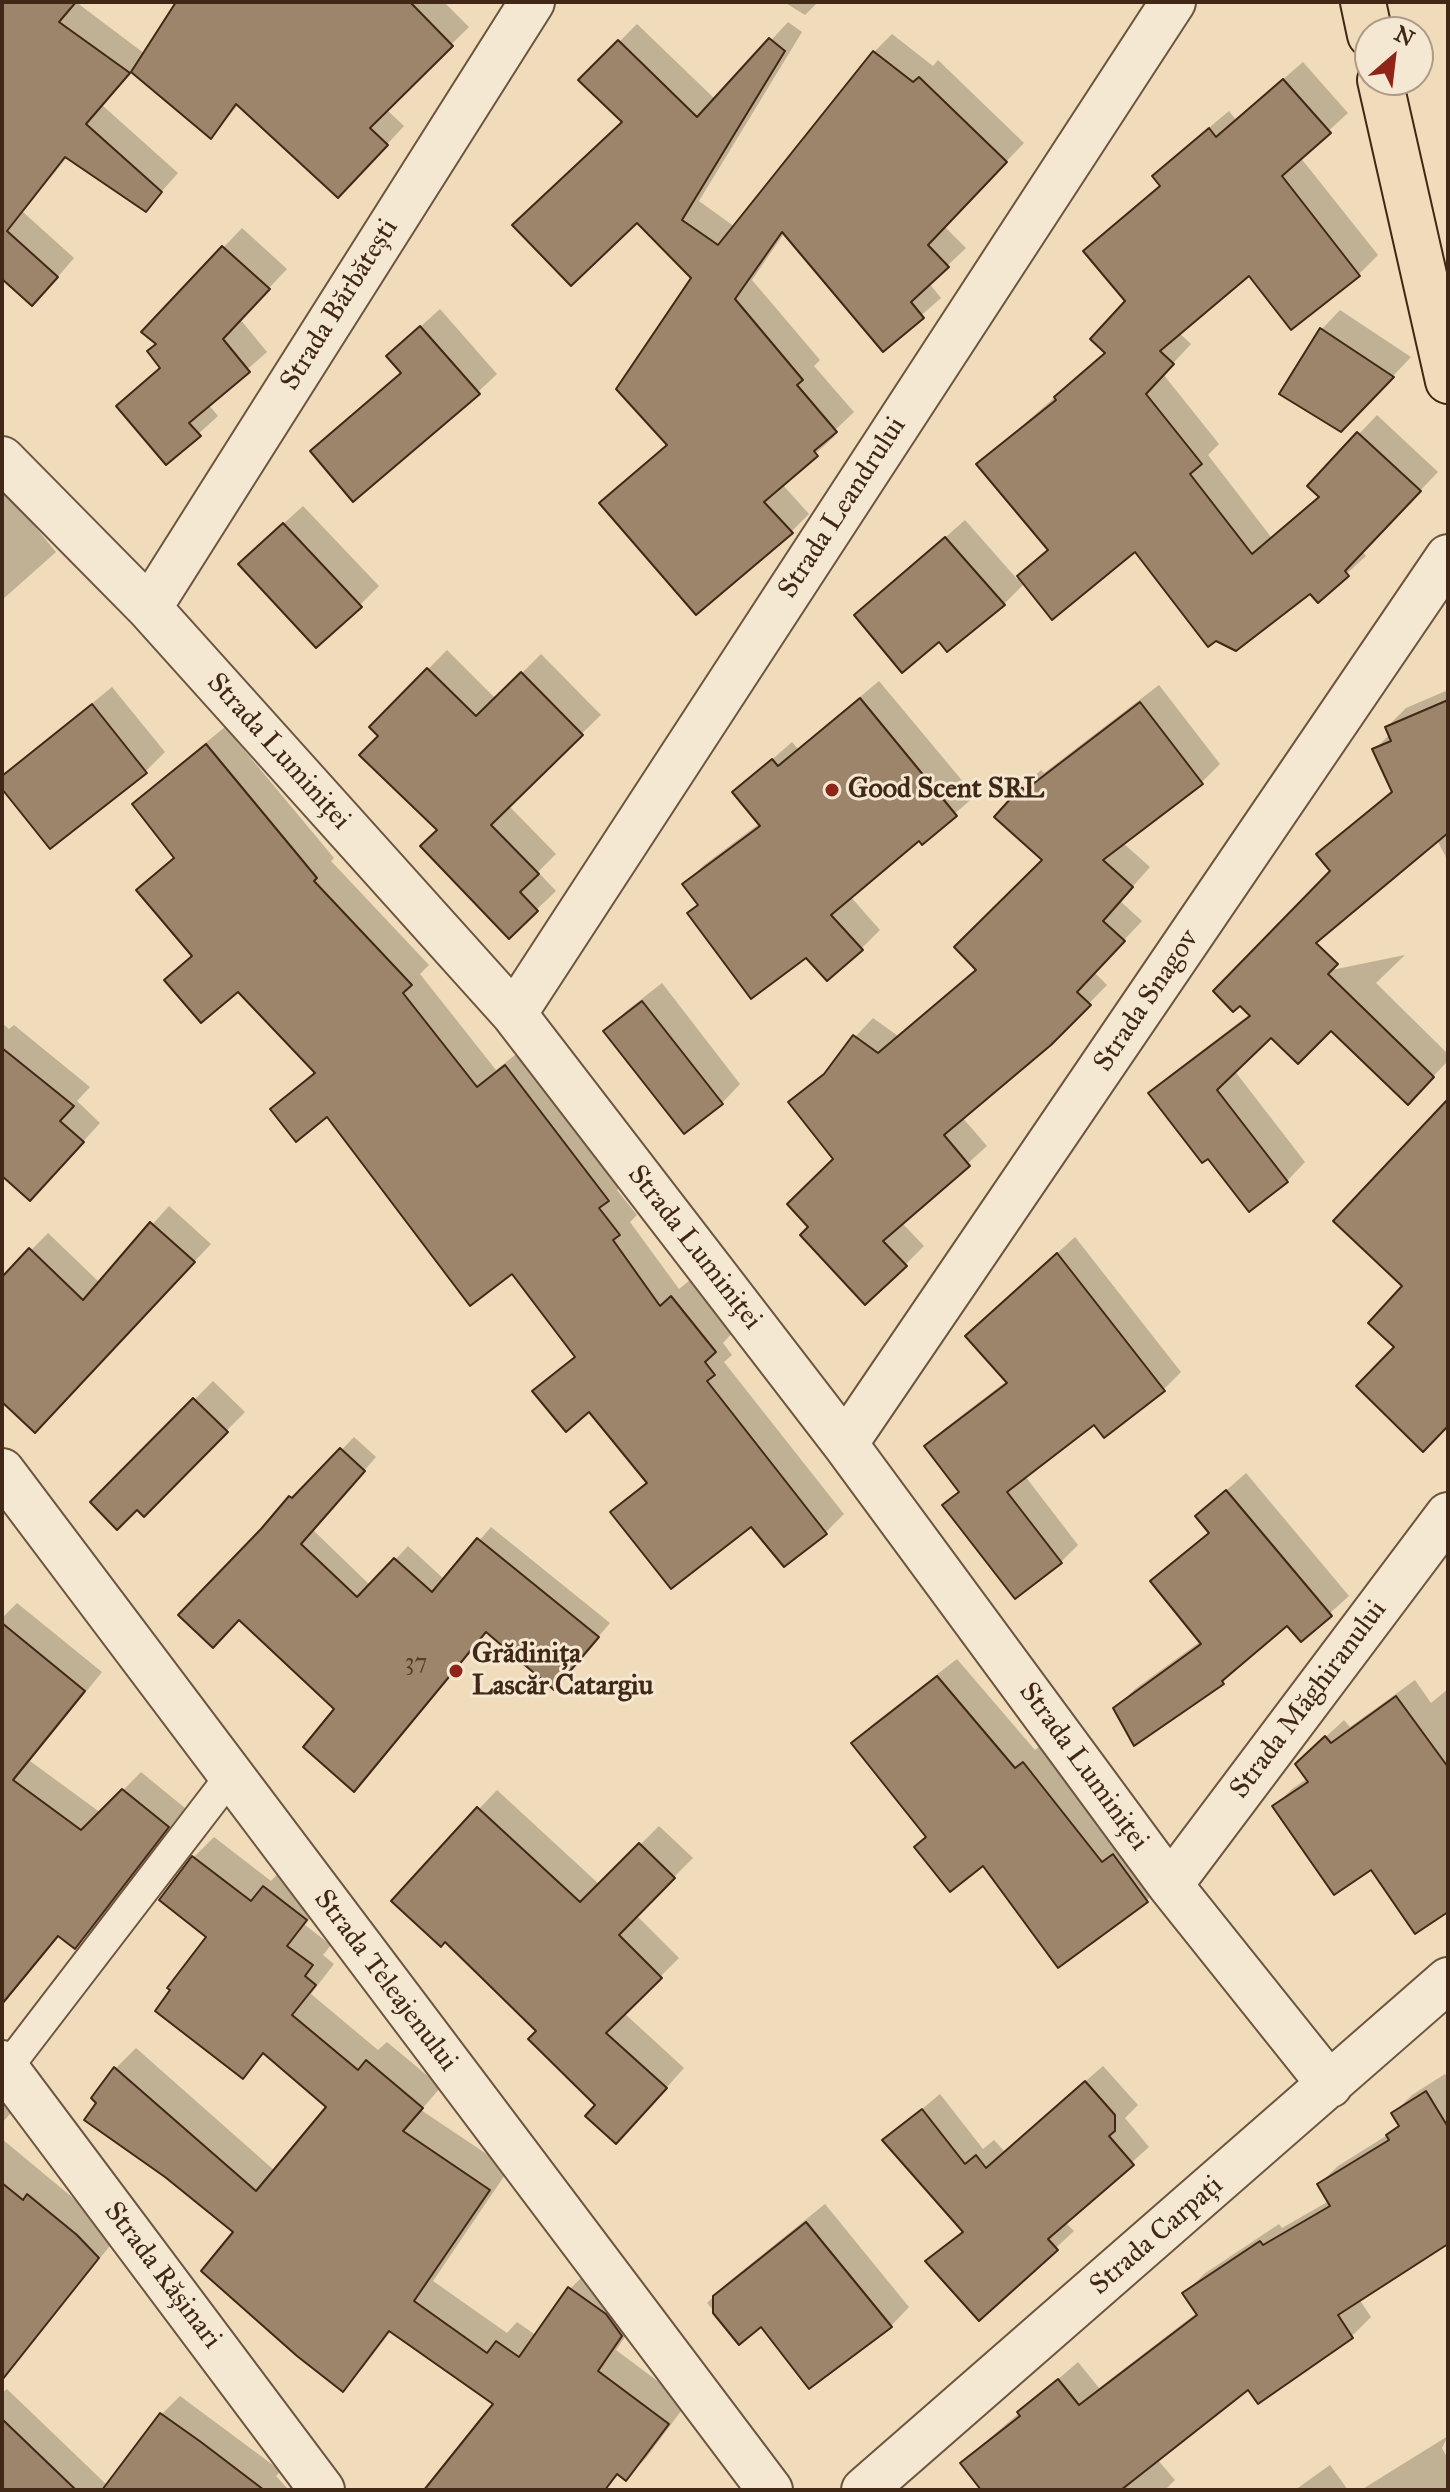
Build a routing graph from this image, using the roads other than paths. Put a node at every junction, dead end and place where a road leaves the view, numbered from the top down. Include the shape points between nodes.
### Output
1 (532, 2) edge
2 (1173, 2) edge
3 (1384, 96) edge
4 (1448, 381) edge
5 (2, 459) edge
6 (1448, 557) edge
7 (149, 608) junction
8 (514, 1014) junction
9 (845, 1444) junction
10 (2, 1471) edge
11 (1448, 1515) edge
12 (230, 1777) junction
13 (1170, 1885) junction
14 (1448, 1980) edge
15 (4, 2066) edge
16 (1330, 2085) junction
17 (322, 2490) edge
18 (770, 2490) edge
19 (864, 2490) edge

1 - 7 street, Strada Bărbătești
2 - 8 street, Strada Leandrului
3 - 4 main road
5 - 7 street, Strada Luminiței
6 - 9 street, Strada Snagov
7 - 8 street, Strada Luminiței
8 - 9 street, Strada Luminiței
9 - 13 street, Strada Luminiței
10 - 12 street, Strada Teleajenului
11 - 13 street, Strada Măghiranului
12 - 15 lane
12 - 18 street, Strada Teleajenului
13 - 16 street, Strada Luminiței
14 - 16 street, Strada Carpați
15 - 17 street, Strada Rășinari
16 - 19 street, Strada Carpați

